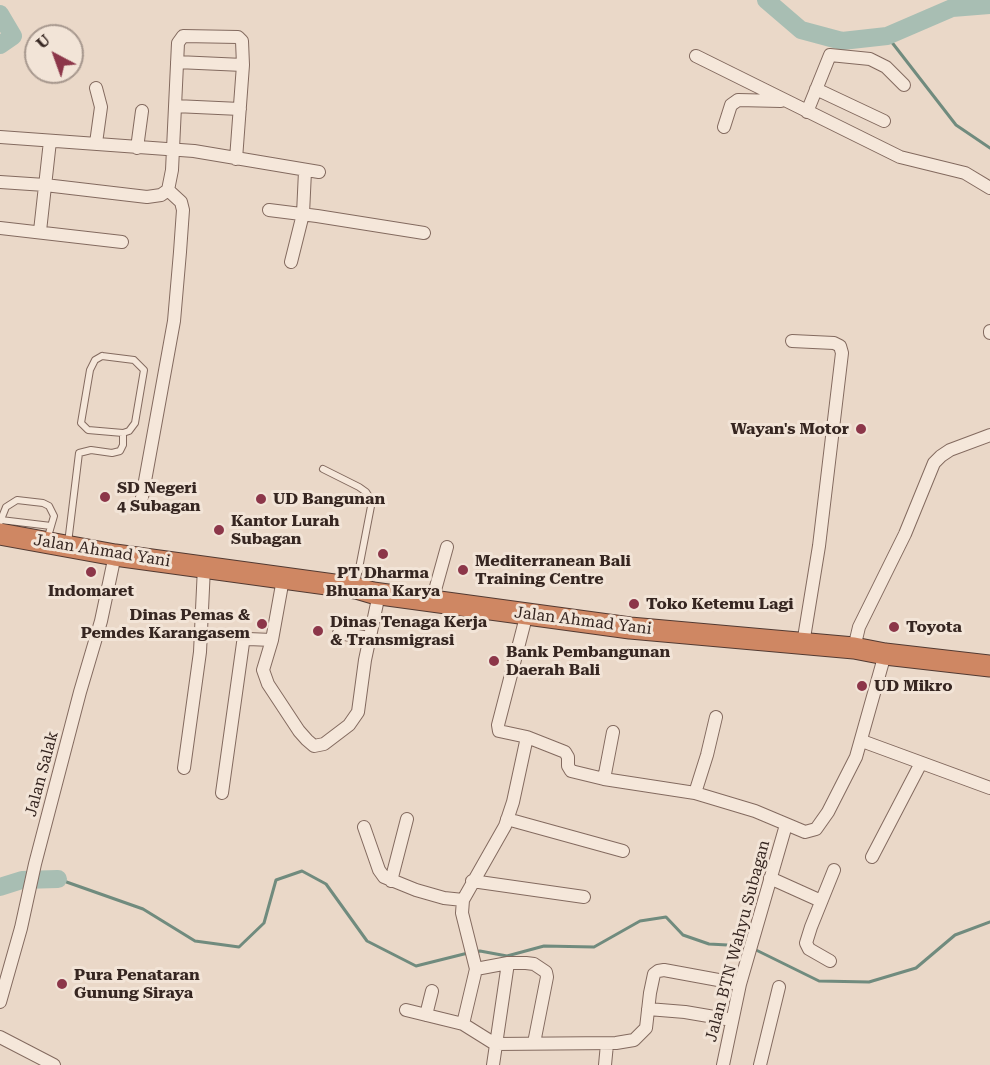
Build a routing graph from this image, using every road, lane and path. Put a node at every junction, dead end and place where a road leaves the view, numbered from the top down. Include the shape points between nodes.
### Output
1 (696, 56) dead end
2 (177, 62) junction
3 (243, 65) junction
4 (904, 85) dead end
5 (96, 88) dead end
6 (816, 89) junction
7 (786, 101) junction
8 (175, 106) junction
9 (240, 109) junction
10 (142, 111) dead end
11 (807, 112) junction
12 (884, 121) dead end
13 (724, 127) dead end
14 (0, 137) edge
15 (50, 141) junction
16 (96, 143) junction
17 (136, 148) junction
18 (173, 149) junction
19 (237, 159) junction
20 (305, 171) junction
21 (319, 172) dead end
22 (0, 183) edge
23 (45, 185) junction
24 (990, 188) edge
25 (168, 190) junction
26 (269, 210) dead end
27 (303, 214) junction
28 (0, 228) edge
29 (40, 231) junction
30 (424, 233) dead end
31 (122, 242) dead end
32 (291, 262) dead end
33 (792, 341) dead end
34 (123, 433) junction
35 (990, 435) edge
36 (323, 469) dead end
37 (141, 503) dead end
38 (0, 521) edge
39 (0, 534) edge
40 (55, 538) junction
41 (447, 547) dead end
42 (115, 555) junction
43 (204, 567) junction
44 (284, 579) junction
45 (356, 588) junction
46 (379, 594) junction
47 (432, 601) junction
48 (527, 613) junction
49 (339, 633) dead end
50 (369, 638) junction
51 (272, 640) junction
52 (803, 644) junction
53 (854, 648) junction
54 (885, 654) junction
55 (990, 666) edge
56 (716, 717) dead end
57 (613, 732) dead end
58 (527, 737) junction
59 (862, 741) junction
60 (921, 763) junction
61 (184, 768) dead end
62 (604, 778) junction
63 (990, 788) edge
64 (222, 793) dead end
65 (695, 793) junction
66 (407, 819) dead end
67 (507, 819) junction
68 (786, 825) junction
69 (364, 827) dead end
70 (623, 851) dead end
71 (872, 857) dead end
72 (834, 870) dead end
73 (770, 878) junction
74 (391, 880) junction
75 (472, 881) junction
76 (584, 897) dead end
77 (463, 900) junction
78 (821, 901) junction
79 (830, 961) dead end
80 (508, 963) junction
81 (475, 966) junction
82 (740, 984) junction
83 (779, 987) dead end
84 (432, 991) dead end
85 (0, 1002) edge
86 (648, 1009) junction
87 (406, 1010) dead end
88 (426, 1015) junction
89 (732, 1020) junction
90 (463, 1024) junction
91 (0, 1037) edge
92 (534, 1043) junction
93 (495, 1044) junction
94 (607, 1044) junction
95 (727, 1064) edge
96 (54, 1065) edge
97 (493, 1065) edge
98 (605, 1065) edge
99 (760, 1065) edge

1 - 7 street
2 - 3 street
2 - 3 street via 181,37 238,38 243,43
2 - 8 street
3 - 9 street
4 - 6 street via 886,67 870,59 830,55
5 - 16 street via 101,107
6 - 11 street
6 - 12 street
7 - 11 street
7 - 13 street via 738,100 731,105
8 - 9 street
8 - 18 street
9 - 19 street
10 - 17 street
11 - 24 street via 900,157 965,173
14 - 15 street
15 - 16 street
15 - 23 street
16 - 17 street
17 - 18 street
18 - 19 street
18 - 25 street
19 - 20 street
20 - 21 street
20 - 27 street
22 - 23 street
23 - 25 street via 147,197
23 - 29 street
25 - 37 street via 183,210 180,252 174,321
26 - 27 street
27 - 30 street
27 - 32 street
28 - 29 street
29 - 31 street
33 - 52 street via 834,343 840,346 842,354
34 - 34 lane via 88,430 81,423 90,370 102,356 134,360 144,370 135,423
34 - 40 lane via 120,451 80,453
35 - 53 street via 950,450 934,463 859,627
36 - 45 lane via 359,487 372,501
38 - 40 lane
38 - 40 lane via 6,507 17,500 43,502 54,516
39 - 40 highway, Jalan Ahmad Yani
40 - 42 highway, Jalan Ahmad Yani
41 - 47 street
42 - 43 highway, Jalan Ahmad Yani
42 - 85 street, Jalan Salak
43 - 44 highway, Jalan Ahmad Yani
43 - 61 street via 200,652
44 - 45 highway, Jalan Ahmad Yani
44 - 51 street
45 - 46 highway, Jalan Ahmad Yani
46 - 47 highway, Jalan Ahmad Yani
46 - 50 street
47 - 48 highway, Jalan Ahmad Yani
48 - 52 highway, Jalan Ahmad Yani via 641,629
48 - 58 street, Jalan BTN Wahyu Subagan via 498,726 499,730
49 - 50 street
50 - 51 street via 358,712 349,725 318,746 299,731 264,677
51 - 64 street via 244,639
52 - 53 highway, Jalan Ahmad Yani
53 - 54 highway, Jalan Ahmad Yani
54 - 55 highway, Jalan Ahmad Yani
54 - 59 street, Jalan BTN Wahyu Subagan
56 - 65 street
57 - 62 street
58 - 62 street, Jalan BTN Wahyu Subagan via 567,754 571,771
58 - 67 street
59 - 60 street
59 - 68 street, Jalan BTN Wahyu Subagan via 846,779 816,829 805,832
60 - 63 street
60 - 71 street
62 - 65 street, Jalan BTN Wahyu Subagan
65 - 68 street, Jalan BTN Wahyu Subagan
66 - 74 street
67 - 70 street
67 - 75 street via 500,838
68 - 73 street, Jalan BTN Wahyu Subagan
69 - 74 street via 379,870
72 - 78 street
73 - 78 street
73 - 82 street, Jalan BTN Wahyu Subagan
74 - 77 street via 444,898
75 - 76 street
75 - 77 street
77 - 81 street via 462,913
78 - 79 street via 806,945
80 - 81 street
80 - 92 street via 534,964 546,972
80 - 93 street
81 - 90 street
82 - 86 street via 658,971 654,974
82 - 89 street, Jalan BTN Wahyu Subagan
83 - 99 street
84 - 88 street
86 - 89 street
86 - 94 street via 640,1035
87 - 88 street
88 - 90 street
89 - 95 street, Jalan BTN Wahyu Subagan
90 - 93 street
91 - 96 street
92 - 93 street
92 - 94 street
93 - 97 street
94 - 98 street

